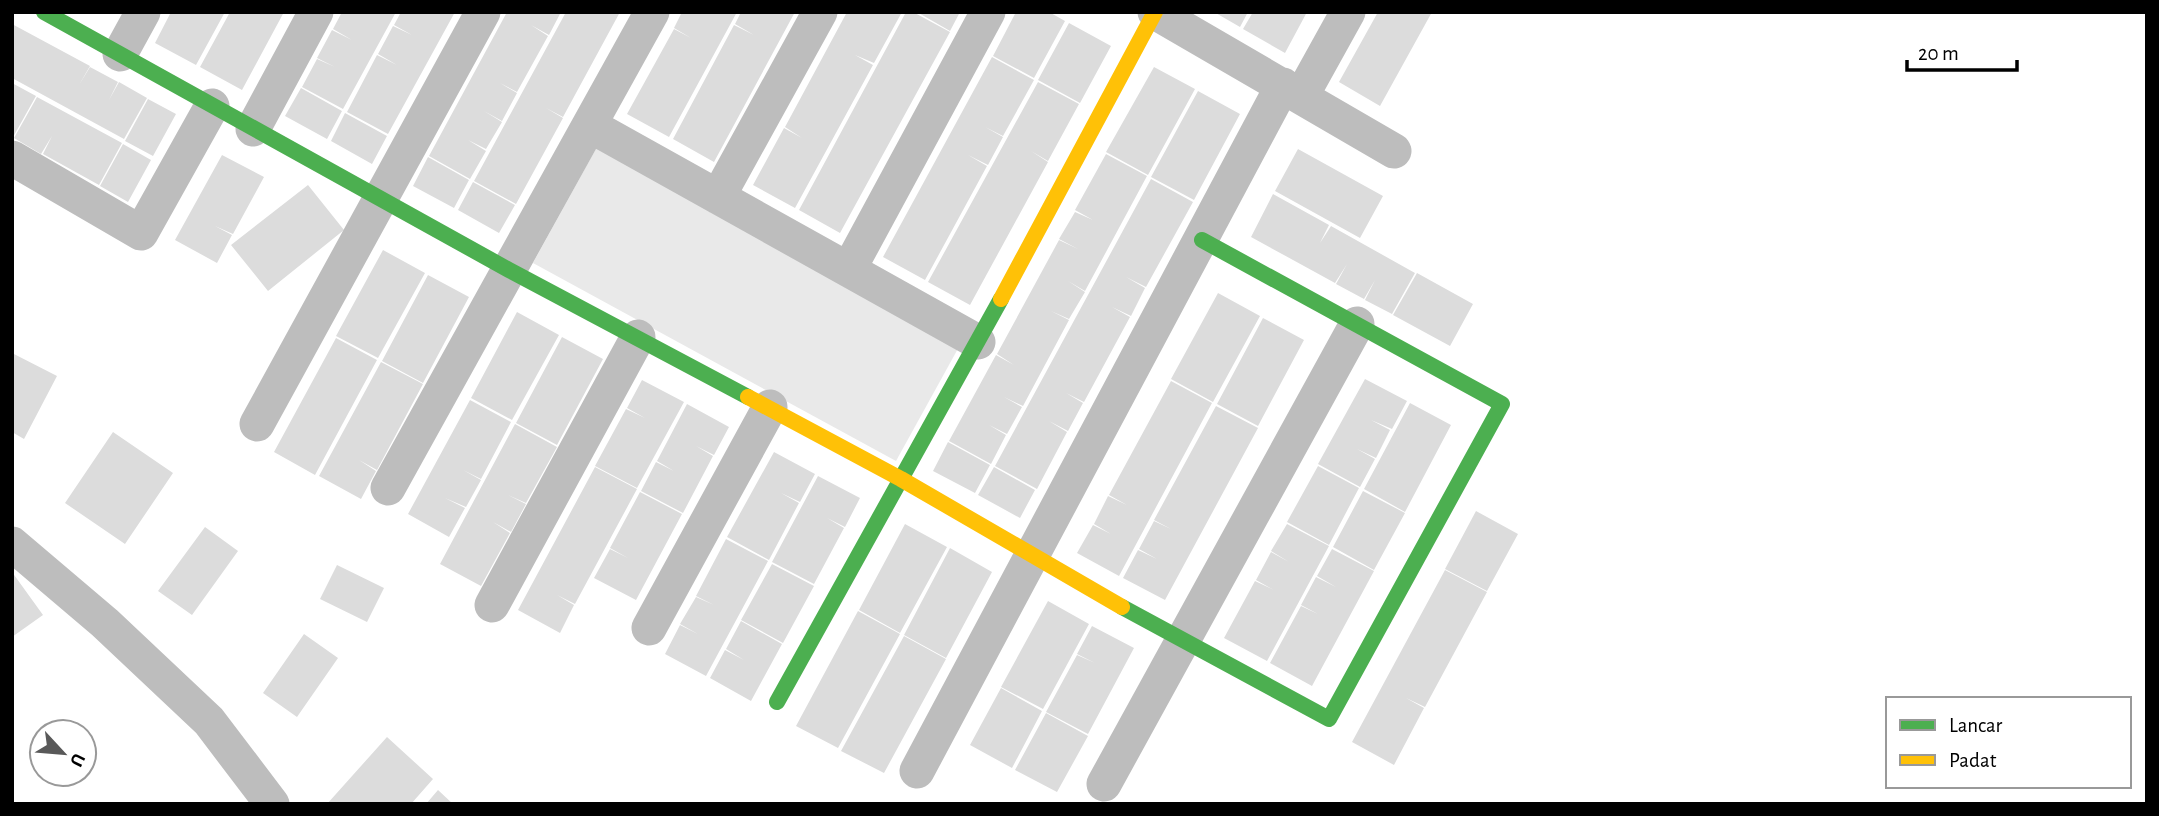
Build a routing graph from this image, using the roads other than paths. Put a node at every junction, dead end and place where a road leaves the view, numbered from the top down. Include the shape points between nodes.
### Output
1 (44, 12) edge
2 (143, 12) edge
3 (316, 12) edge
4 (484, 12) edge
5 (652, 12) edge
6 (820, 12) edge
7 (988, 12) edge
8 (1155, 12) edge
9 (1348, 12) edge
10 (120, 54) junction
11 (1293, 90) junction
12 (212, 106) junction
13 (591, 126) junction
14 (253, 129) junction
15 (1394, 151) dead end
16 (12, 158) edge
17 (718, 197) junction
18 (381, 199) junction
19 (1202, 240) junction
20 (849, 269) junction
21 (509, 270) junction
22 (1357, 324) junction
23 (638, 337) junction
24 (978, 342) junction
25 (770, 407) junction
26 (257, 424) dead end
27 (901, 479) junction
28 (388, 488) dead end
29 (12, 544) edge
30 (1031, 556) junction
31 (492, 605) dead end
32 (649, 628) dead end
33 (1184, 643) junction
34 (776, 702) dead end
35 (917, 771) dead end
36 (1104, 784) dead end
37 (272, 804) edge

1 - 10 street
2 - 10 street
3 - 14 street
4 - 18 street
5 - 13 street
6 - 17 street
7 - 20 street
8 - 11 street
8 - 24 street
9 - 11 street
10 - 12 street
11 - 15 street
11 - 19 street
12 - 14 street
12 - 16 street via 141,233
13 - 17 street
13 - 21 street
14 - 18 street
17 - 20 street
18 - 21 street
18 - 26 street
19 - 22 street
19 - 30 street
20 - 24 street
21 - 23 street
21 - 28 street
22 - 33 street
22 - 33 street via 1502,404 1329,719
23 - 25 street
23 - 31 street
24 - 27 street
25 - 27 street
25 - 32 street
27 - 30 street
27 - 34 street
29 - 37 street via 209,721
30 - 33 street
30 - 35 street
33 - 36 street

